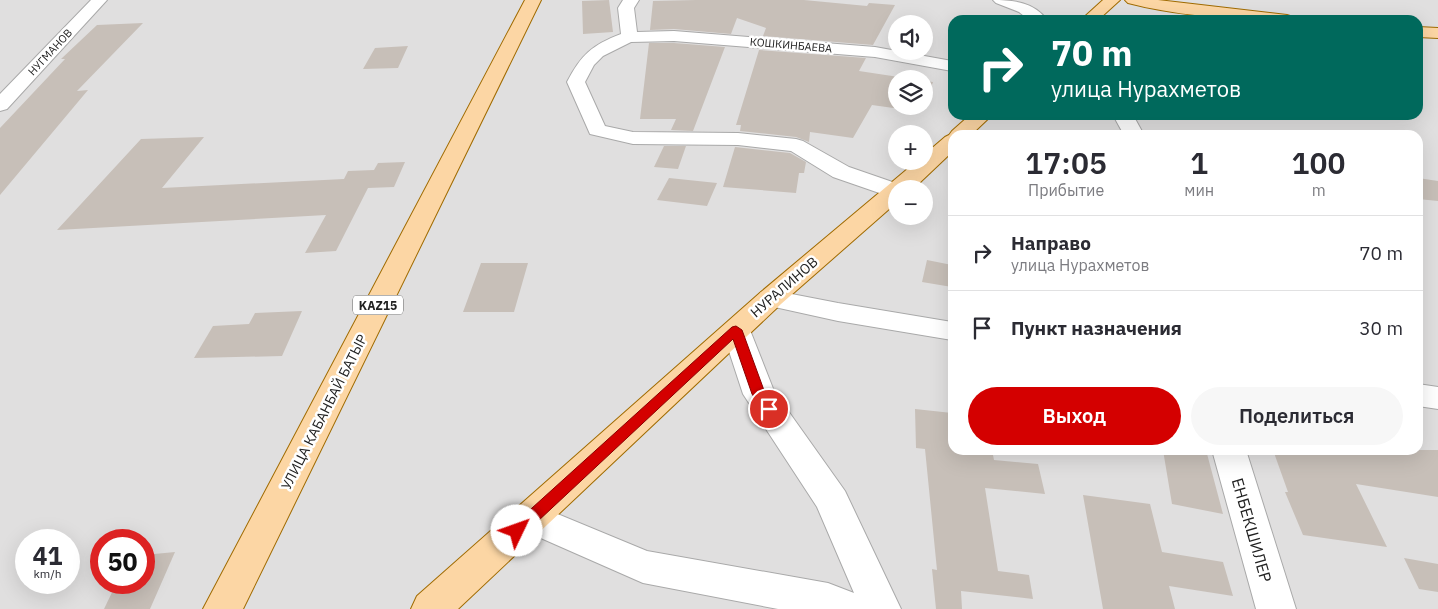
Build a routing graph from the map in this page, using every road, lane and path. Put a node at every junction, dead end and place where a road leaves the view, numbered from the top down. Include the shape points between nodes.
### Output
1 (99, 0) edge
2 (533, 0) edge
3 (631, 0) edge
4 (1001, 0) edge
5 (1112, 0) edge
6 (1133, 0) edge
7 (1033, 15) edge
8 (1096, 15) edge
9 (1241, 15) edge
10 (1423, 32) edge
11 (1438, 33) edge
12 (629, 37) junction
13 (948, 65) edge
14 (0, 104) edge
15 (976, 120) edge
16 (965, 130) edge
17 (948, 145) edge
18 (908, 180) edge
19 (888, 187) edge
20 (888, 198) edge
21 (771, 298) junction
22 (736, 330) junction
23 (948, 330) edge
24 (1423, 396) edge
25 (1438, 398) edge
26 (1230, 455) edge
27 (531, 518) junction
28 (223, 609) edge
29 (431, 609) edge
30 (848, 609) edge
31 (880, 609) edge
32 (1276, 609) edge

1 - 14 street, НУГМАНОВ
2 - 28 main road, УЛИЦА КАБАНБАЙ БАТЫР / KAZ15
3 - 12 street via 626,8
4 - 7 street via 1024,8
5 - 8 main road
6 - 9 main road
10 - 11 main road
12 - 13 street, КОШКИНБАЕВА via 674,36 866,51
12 - 19 street, КОШКИНБАЕВА via 602,46 585,63 576,82 597,130 633,138 738,139 796,145 841,172
15 - 16 main road
17 - 18 main road, НУРАЛИНОВ
20 - 21 main road, НУРАЛИНОВ
21 - 22 main road, НУРАЛИНОВ
21 - 23 street
22 - 27 main road, НУРАЛИНОВ
22 - 31 street via 759,394 832,501
24 - 25 street
26 - 32 street, ЕНБЕКШИЛЕР
27 - 29 main road, НУРАЛИНОВ
27 - 30 street via 643,567 828,600

